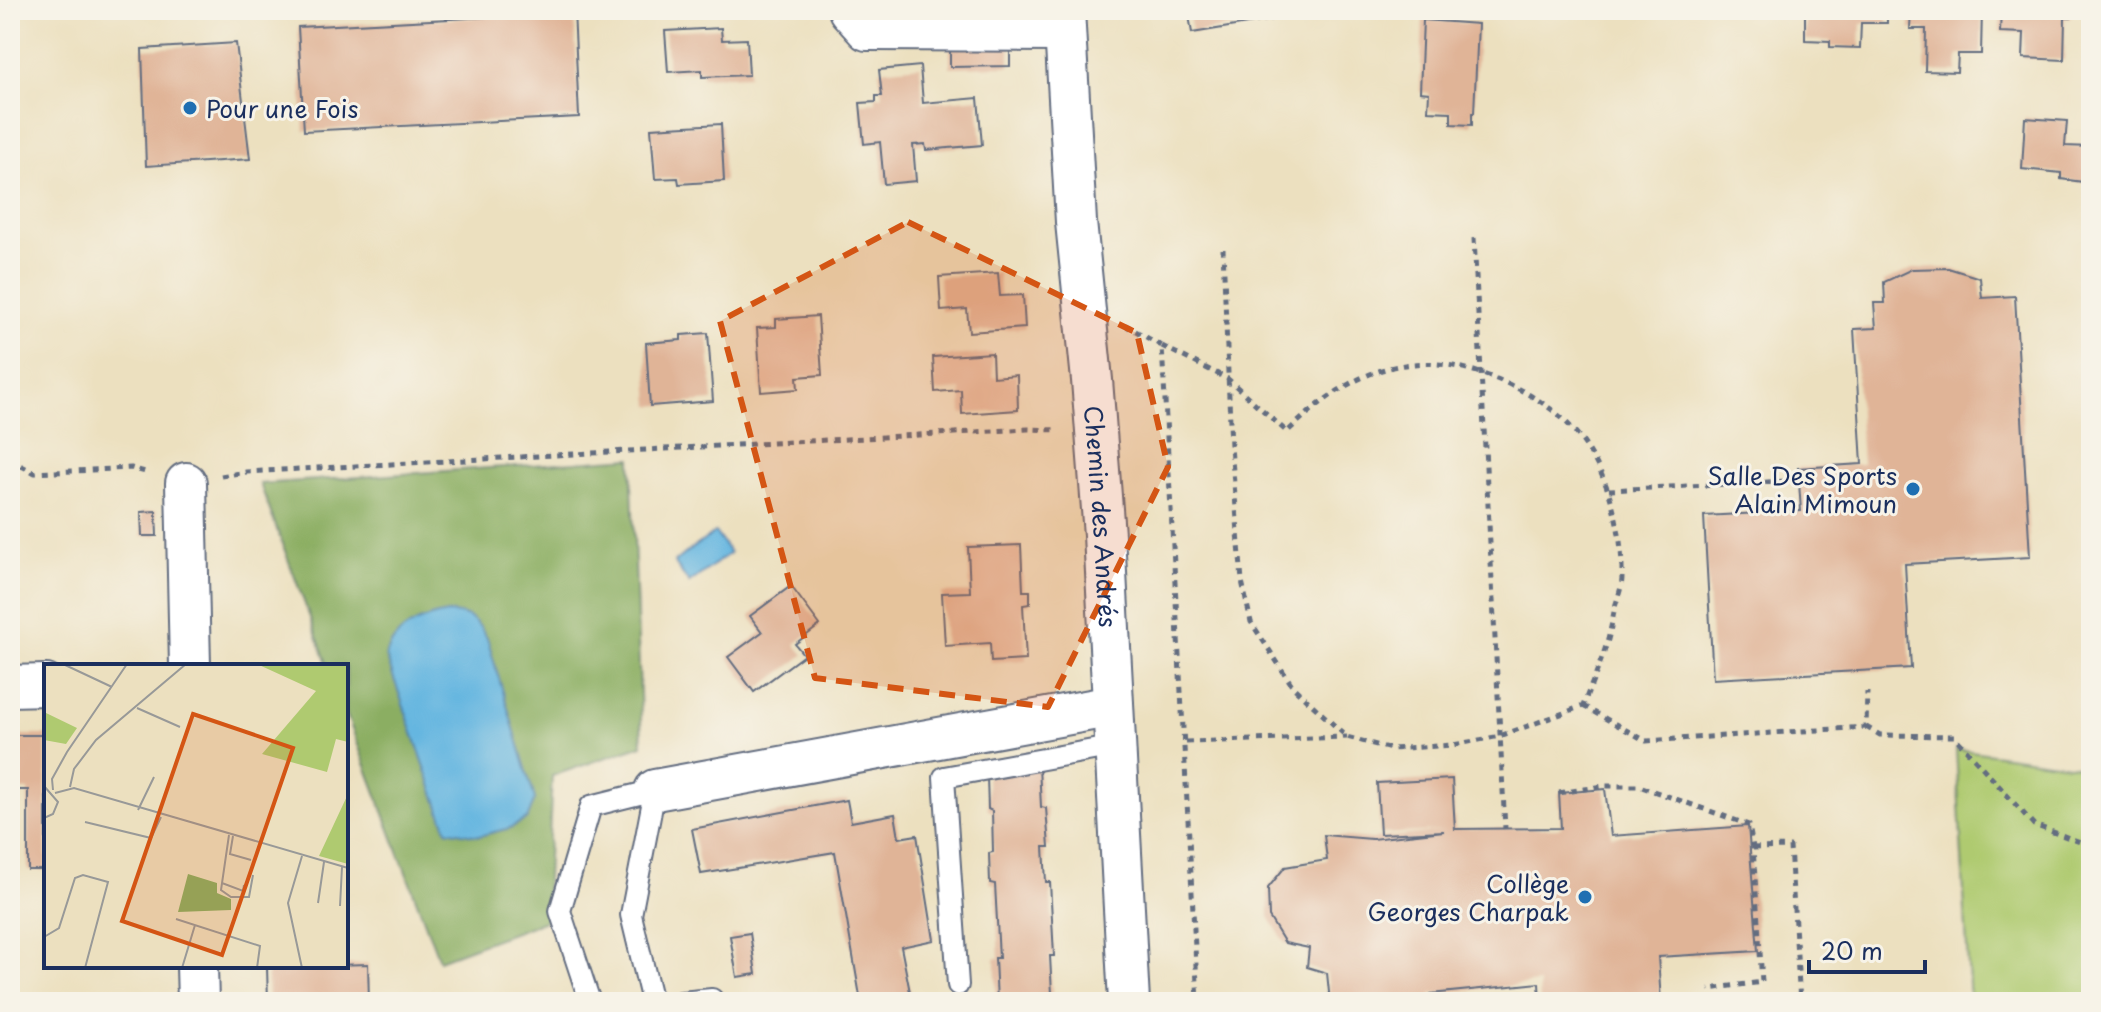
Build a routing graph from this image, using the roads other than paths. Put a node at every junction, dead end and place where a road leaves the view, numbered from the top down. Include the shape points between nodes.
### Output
1 (849, 10) edge
2 (1064, 20) edge
3 (186, 483) road end
4 (190, 664) edge
5 (44, 685) edge
6 (10, 686) edge
7 (1113, 706) junction
8 (1115, 746) junction
9 (655, 790) junction
10 (197, 968) edge
11 (958, 985) dead end
12 (712, 999) dead end
13 (198, 1002) edge
14 (590, 1002) edge
15 (652, 1002) edge
16 (681, 1002) edge
17 (1129, 1002) edge

1 - 2 street, Chemin des Andrés via 867,30
2 - 7 street, Chemin des Andrés
3 - 4 street
5 - 6 street
7 - 8 street, Chemin des Andrés
7 - 9 street
8 - 11 lane via 944,777
8 - 17 street, Chemin des Andrés
9 - 14 lane via 591,806 560,911
9 - 15 lane via 631,915
10 - 13 street
12 - 16 lane

